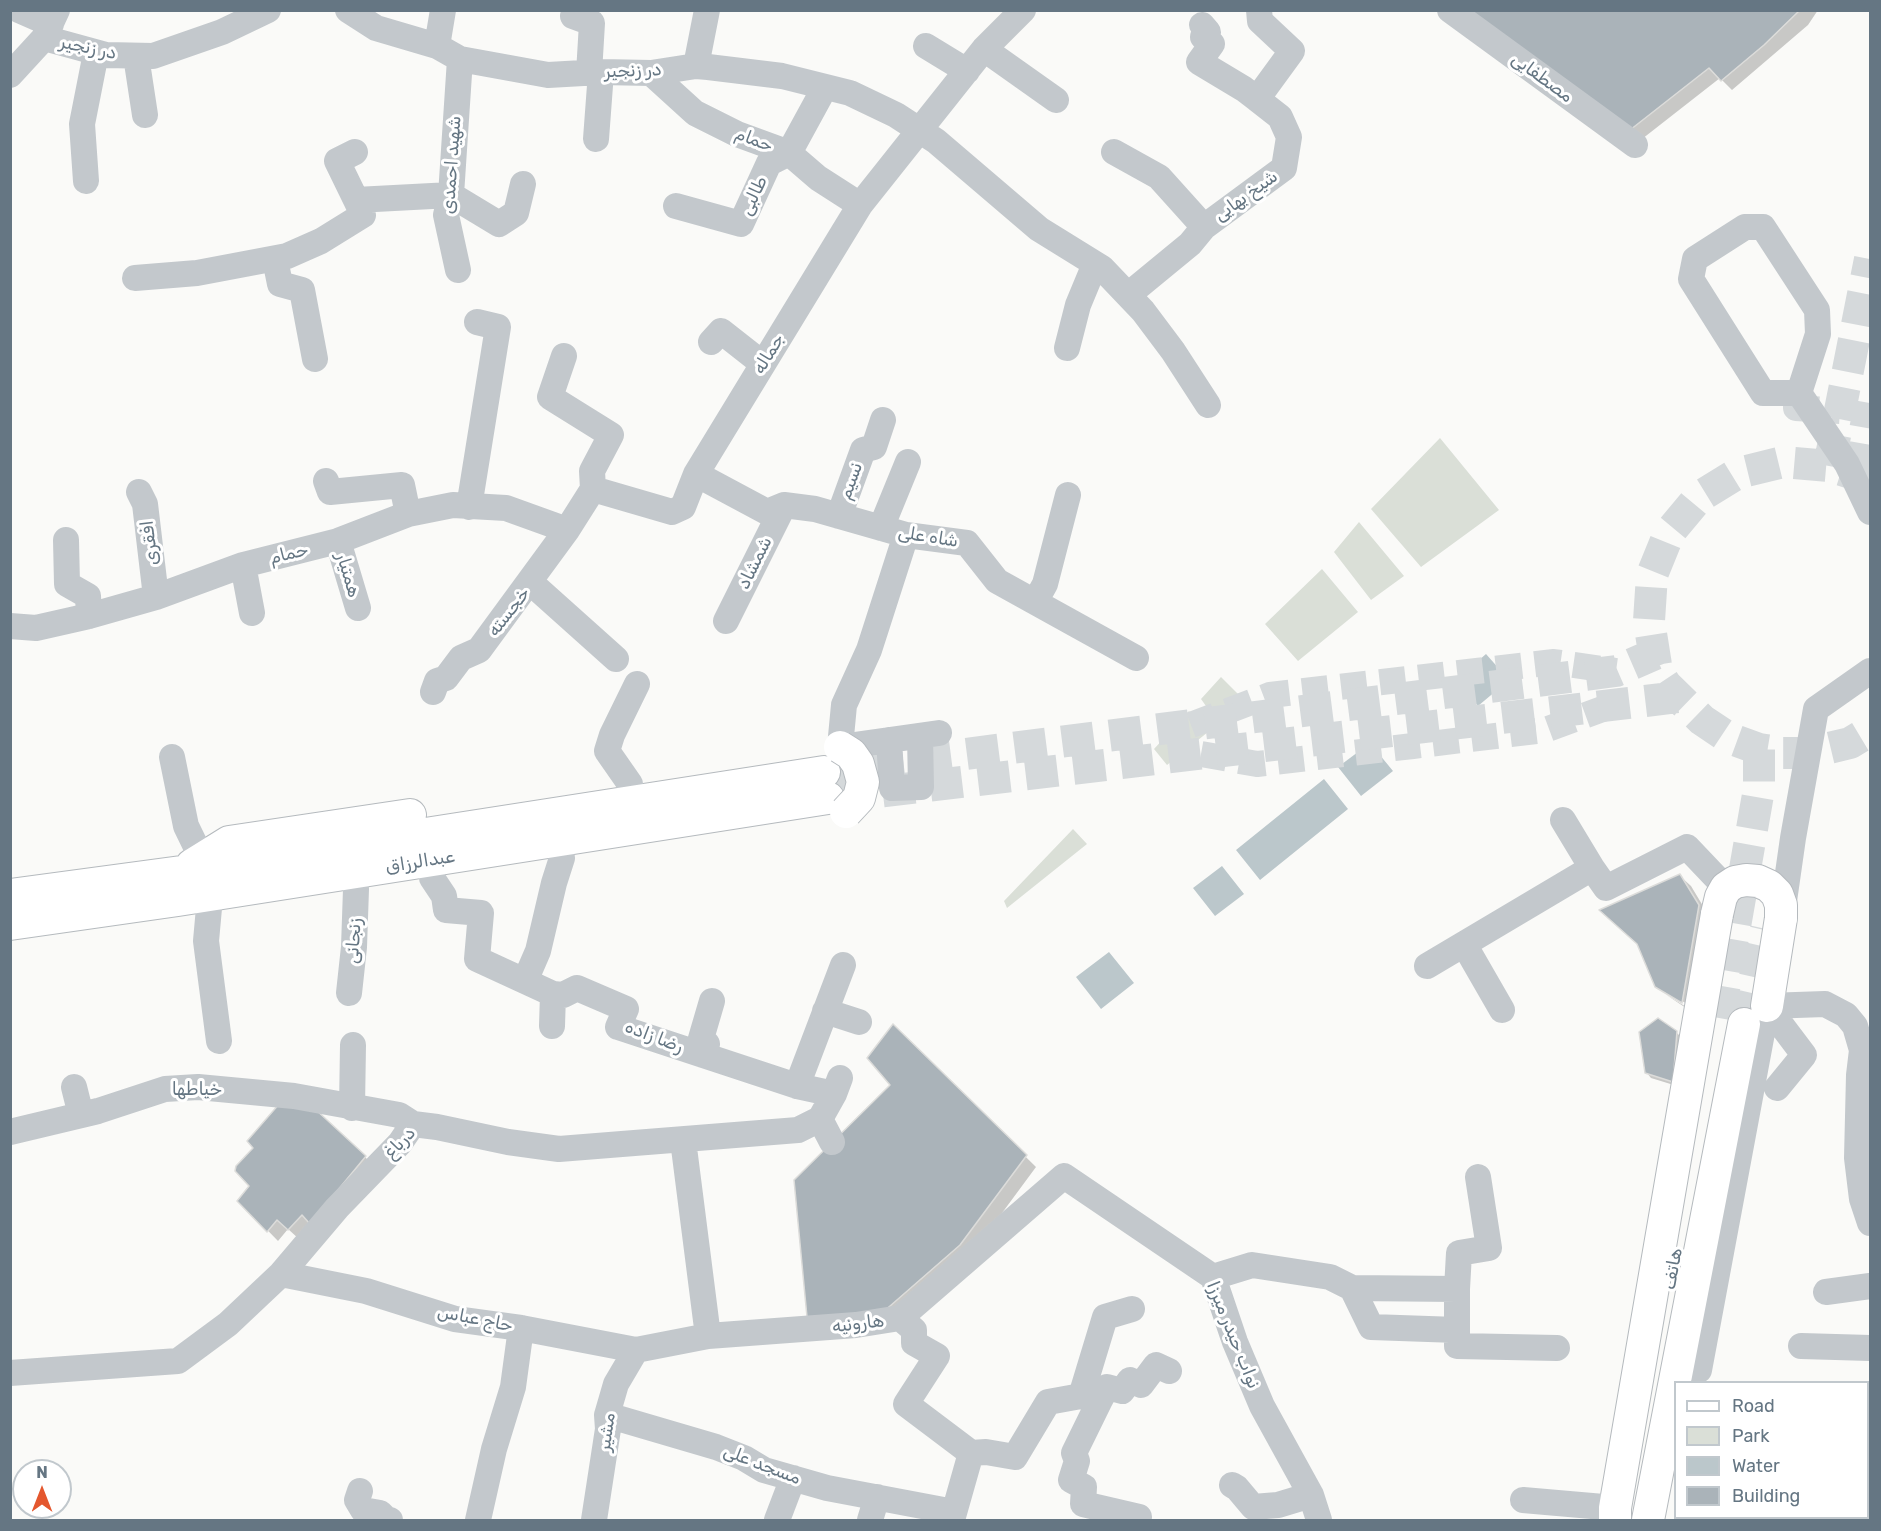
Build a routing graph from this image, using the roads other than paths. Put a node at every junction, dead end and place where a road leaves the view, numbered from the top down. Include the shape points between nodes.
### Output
1 (19, 10) edge
2 (348, 10) edge
3 (443, 10) edge
4 (707, 10) edge
5 (1023, 10) edge
6 (1259, 10) edge
7 (1450, 10) edge
8 (254, 13) edge
9 (573, 16) dead end
10 (51, 24) edge
11 (1202, 25) dead end
12 (437, 46) junction
13 (926, 46) dead end
14 (984, 49) junction
15 (96, 53) junction
16 (136, 56) junction
17 (460, 59) junction
18 (696, 66) junction
19 (967, 71) junction
20 (595, 72) junction
21 (651, 73) junction
22 (10, 75) edge
23 (825, 87) junction
24 (1257, 99) junction
25 (1056, 100) dead end
26 (146, 115) dead end
27 (919, 130) junction
28 (596, 139) dead end
29 (1635, 145) dead end
30 (355, 152) dead end
31 (1114, 152) dead end
32 (789, 153) junction
33 (86, 181) dead end
34 (523, 184) dead end
35 (451, 195) junction
36 (356, 200) junction
37 (860, 205) junction
38 (676, 206) dead end
39 (1204, 227) junction
40 (274, 259) junction
41 (1095, 264) junction
42 (458, 270) dead end
43 (135, 278) dead end
44 (1128, 295) junction
45 (488, 324) dead end
46 (711, 342) dead end
47 (1067, 348) dead end
48 (564, 356) dead end
49 (315, 359) dead end
50 (763, 364) junction
51 (1799, 393) junction
52 (1208, 405) dead end
53 (883, 420) dead end
54 (908, 462) dead end
55 (696, 474) junction
56 (326, 481) dead end
57 (593, 489) junction
58 (139, 492) dead end
59 (1068, 495) dead end
60 (784, 505) junction
61 (469, 507) junction
62 (1870, 512) edge
63 (408, 514) junction
64 (839, 516) junction
65 (881, 528) junction
66 (567, 530) junction
67 (906, 535) junction
68 (66, 540) dead end
69 (338, 542) junction
70 (243, 565) junction
71 (530, 582) junction
72 (156, 597) junction
73 (1035, 602) junction
74 (358, 609) dead end
75 (252, 613) dead end
76 (89, 616) junction
77 (726, 621) dead end
78 (10, 626) edge
79 (1136, 658) dead end
80 (616, 659) dead end
81 (1870, 671) edge
82 (433, 692) dead end
83 (633, 694) dead end
84 (889, 740) junction
85 (172, 757) dead end
86 (835, 782) junction
87 (630, 784) junction
88 (1563, 820) dead end
89 (562, 858) junction
90 (1592, 868) junction
91 (187, 877) junction
92 (432, 878) junction
93 (356, 889) junction
94 (10, 895) edge
95 (1722, 901) junction
96 (209, 908) junction
97 (1781, 918) junction
98 (10, 924) edge
99 (1464, 944) junction
100 (843, 965) dead end
101 (1427, 966) dead end
102 (525, 981) junction
103 (349, 993) dead end
104 (553, 994) junction
105 (712, 1001) dead end
106 (1502, 1010) dead end
107 (825, 1011) junction
108 (1743, 1016) junction
109 (859, 1022) dead end
110 (552, 1026) dead end
111 (219, 1041) dead end
112 (353, 1045) dead end
113 (703, 1055) junction
114 (1865, 1075) edge
115 (797, 1086) junction
116 (74, 1087) dead end
117 (1777, 1088) dead end
118 (352, 1108) junction
119 (81, 1115) junction
120 (820, 1119) junction
121 (414, 1124) junction
122 (10, 1132) edge
123 (683, 1140) junction
124 (832, 1142) dead end
125 (1064, 1176) joint
126 (1478, 1177) dead end
127 (1870, 1223) edge
128 (281, 1274) junction
129 (1213, 1277) junction
130 (1870, 1286) edge
131 (1352, 1288) junction
132 (1457, 1289) junction
133 (1826, 1293) dead end
134 (1132, 1309) dead end
135 (900, 1318) junction
136 (521, 1328) junction
137 (1457, 1330) junction
138 (708, 1336) junction
139 (1801, 1346) dead end
140 (1557, 1348) dead end
141 (1870, 1348) edge
142 (636, 1350) junction
143 (1698, 1370) dead end
144 (1169, 1371) dead end
145 (10, 1373) edge
146 (1674, 1381) edge
147 (1674, 1383) edge
148 (1090, 1399) junction
149 (607, 1415) junction
150 (971, 1453) junction
151 (793, 1478) junction
152 (1232, 1485) dead end
153 (360, 1491) dead end
154 (1311, 1495) junction
155 (1523, 1500) dead end
156 (873, 1509) edge
157 (953, 1516) edge
158 (1619, 1516) edge
159 (390, 1521) edge
160 (478, 1521) edge
161 (594, 1521) edge
162 (777, 1521) edge
163 (1138, 1521) edge
164 (1319, 1521) edge
165 (1648, 1521) edge

1 - 10 street, در زنجیر
2 - 12 street, در زنجیر via 376,28
3 - 12 street
4 - 18 street
5 - 14 street, جماله
6 - 24 street via 1260,21 1292,51
7 - 29 street, مصطفایی
8 - 16 street, در زنجیر via 222,32 153,56
9 - 20 street via 592,23
10 - 15 street, در زنجیر
10 - 22 street
11 - 24 street, شیخ بهایی via 1208,32 1203,37 1212,44 1199,62
12 - 17 street, در زنجیر
13 - 19 street
14 - 19 street, جماله
14 - 25 street
15 - 16 street, در زنجیر
15 - 33 street via 82,124
16 - 26 street
17 - 20 street, در زنجیر via 548,75
17 - 35 street, شهید احمدی
18 - 21 street, در زنجیر
18 - 23 street, در زنجیر via 782,76
19 - 27 street, جماله
20 - 21 street, در زنجیر
20 - 28 street
21 - 32 street, حمام via 695,113 737,135
23 - 27 street, در زنجیر via 850,93
23 - 32 street, طالبی
24 - 39 street, شیخ بهایی via 1280,117 1289,137 1284,168
27 - 37 street, جماله
27 - 41 street via 1039,229
30 - 36 street via 337,161
31 - 39 street via 1159,177
32 - 37 street, حمام via 818,178
32 - 38 street, طالبی via 769,163 741,224
34 - 35 street via 516,213 499,224
35 - 36 street
35 - 42 street, شهید احمدی via 446,215
36 - 40 street via 363,215 321,241
37 - 50 street, جماله
39 - 44 street, شیخ بهایی via 1190,244
40 - 43 street via 197,273
40 - 49 street via 280,284 302,290
41 - 44 street
41 - 47 street via 1077,305
44 - 52 street via 1173,351
45 - 61 street
46 - 50 street via 721,331
48 - 57 street via 550,397 611,435 592,471
50 - 55 street, جماله
51 - 51 street via 1818,334 1817,310 1763,227 1745,227 1695,259 1691,279 1763,393
51 - 62 street via 1847,464
53 - 64 street, نسیم via 874,447 863,450
54 - 65 street
55 - 57 street, جماله via 683,507 672,512
55 - 60 street, شاه علی via 767,512
56 - 63 street via 330,492 402,485
57 - 66 street
58 - 72 street, افقری via 145,504
59 - 73 street via 1045,584
60 - 64 street, شاه علی
60 - 77 street, شمشاد
61 - 63 street, حمام via 453,505
61 - 66 street, حمام via 506,508
63 - 69 street, حمام
64 - 65 street, شاه علی
65 - 67 street, شاه علی
66 - 71 street
67 - 73 street, شاه علی via 967,543 997,581
67 - 86 street via 869,650 844,705
68 - 76 street via 67,584 88,596
69 - 70 street, حمام
69 - 74 street, همتیار
70 - 72 street, حمام
70 - 75 street
71 - 80 street, خجسته
71 - 82 street, خجسته via 479,650 461,658 446,678 437,681
72 - 76 street, حمام
73 - 79 street, شاه علی
76 - 78 street, حمام via 36,628
81 - 97 street via 1816,709
83 - 87 street via 607,752
84 - 84 street via 930,735 921,787 892,788
84 - 86 street
85 - 91 street via 186,826
86 - 87 main road via 789,758
86 - 89 main road
86 - 91 main road, عبدالرزاق
87 - 91 main road via 229,842
88 - 90 street
89 - 92 main road
89 - 102 street via 538,951
90 - 95 street via 1606,888 1688,847
90 - 99 street
91 - 94 main road, عبدالرزاق
91 - 96 main road
91 - 98 main road, عبدالرزاق
92 - 93 main road
92 - 102 street via 444,896 446,910 481,913 477,959
93 - 96 main road via 219,910
93 - 103 street, زنجانی
95 - 97 main road, bridge via 1735,882 1758,881 1777,894
95 - 158 main road
96 - 111 street via 206,941
97 - 108 main road
99 - 101 street
99 - 106 street
100 - 107 street
102 - 104 street
104 - 110 street
104 - 113 street, رضا زاده via 564,995 577,988 626,1009 618,1027
105 - 113 street via 700,1042 706,1044
107 - 109 street
107 - 115 street
108 - 114 street via 1825,1004 1846,1015 1855,1026
108 - 117 street via 1804,1055
108 - 143 street
108 - 146 main road, هاتف
108 - 158 main road, هاتف
112 - 118 street
113 - 115 street, رضا زاده
114 - 127 street via 1857,1158 1862,1199
115 - 120 street, رضا زاده via 837,1086
116 - 119 street
118 - 119 street, خیاطها via 294,1096 198,1087 165,1089
118 - 121 street, خیاطها via 399,1115
119 - 122 street, خیاطها
120 - 123 street, درباغ via 798,1130
120 - 124 street
121 - 123 street, درباغ via 559,1149
121 - 128 street, درباغ
123 - 138 street
125 - 129 street, نواب حیدر میرزا
125 - 135 street, هارونیه
126 - 132 street via 1489,1248 1459,1253
128 - 136 street, حاج عباس via 366,1291 455,1319
128 - 145 street, درباغ via 228,1324 178,1360
129 - 131 street via 1252,1265 1330,1277
129 - 154 street, نواب حیدر میرزا via 1234,1342 1262,1406
130 - 133 street
131 - 132 street
131 - 137 street via 1371,1327
132 - 137 street
134 - 148 street via 1105,1317
135 - 138 street, هارونیه
135 - 150 street via 914,1330 914,1343 937,1356 906,1404
136 - 142 street, حاج عباس
136 - 160 street via 513,1387
137 - 140 street via 1457,1346
138 - 142 street, هارونیه
139 - 141 street
142 - 149 street, مشیر via 616,1384
144 - 148 street via 1156,1365 1142,1385 1130,1380 1122,1391 1107,1387
147 - 165 main road, هاتف
148 - 150 street via 1048,1402 1015,1457
148 - 163 street via 1074,1453 1077,1461 1071,1480 1084,1487 1083,1504 1139,1517
149 - 151 street, مسجد علی via 716,1448 764,1470
149 - 161 street, مشیر
150 - 157 street
151 - 156 street, مسجد علی
151 - 162 street
152 - 154 street via 1252,1507
153 - 159 street via 357,1500 363,1510 380,1513
154 - 164 street, نواب حیدر میرزا
155 - 158 street
156 - 157 street, مسجد علی

